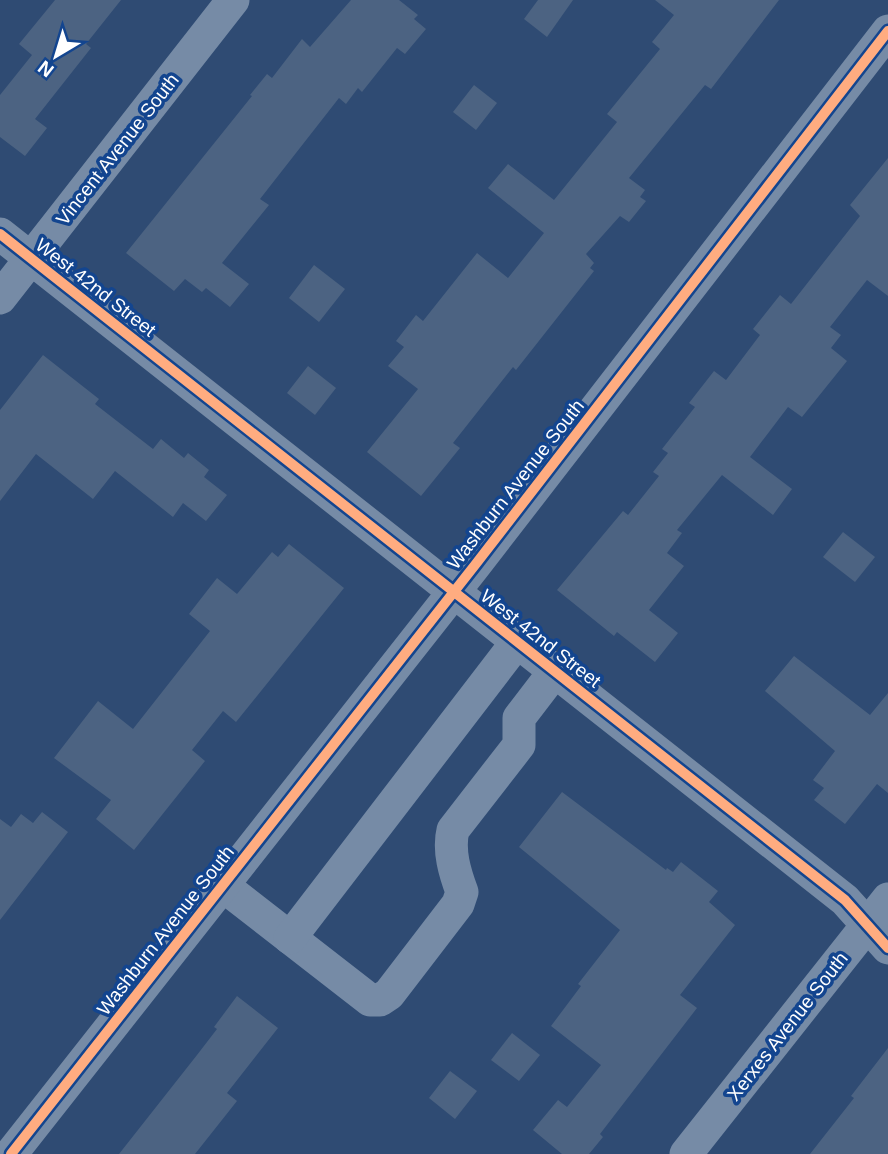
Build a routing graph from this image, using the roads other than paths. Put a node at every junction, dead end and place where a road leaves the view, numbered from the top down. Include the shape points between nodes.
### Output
1 (233, 0) edge
2 (888, 31) edge
3 (0, 234) edge
4 (31, 259) junction
5 (0, 298) edge
6 (453, 591) junction
7 (517, 642) junction
8 (555, 671) junction
9 (481, 689) junction
10 (519, 718) junction
11 (222, 885) junction
12 (888, 899) edge
13 (878, 937) edge
14 (290, 938) junction
15 (11, 1154) edge
16 (686, 1154) edge

1 - 4 street, Vincent Avenue South
2 - 6 street, Washburn Avenue South
3 - 4 street, West 42nd Street
4 - 5 street, Vincent Avenue South
4 - 6 street, West 42nd Street
6 - 7 street, West 42nd Street
6 - 11 street, Washburn Avenue South
7 - 8 street, West 42nd Street
7 - 9 street
8 - 10 street
8 - 13 street, West 42nd Street via 845,900
9 - 10 street
9 - 14 street
10 - 14 street via 519,745 453,830 450,841 462,892 458,904 389,994 370,1000
11 - 14 street
11 - 15 street, Washburn Avenue South
12 - 13 street, Xerxes Avenue South
13 - 16 street, Xerxes Avenue South

